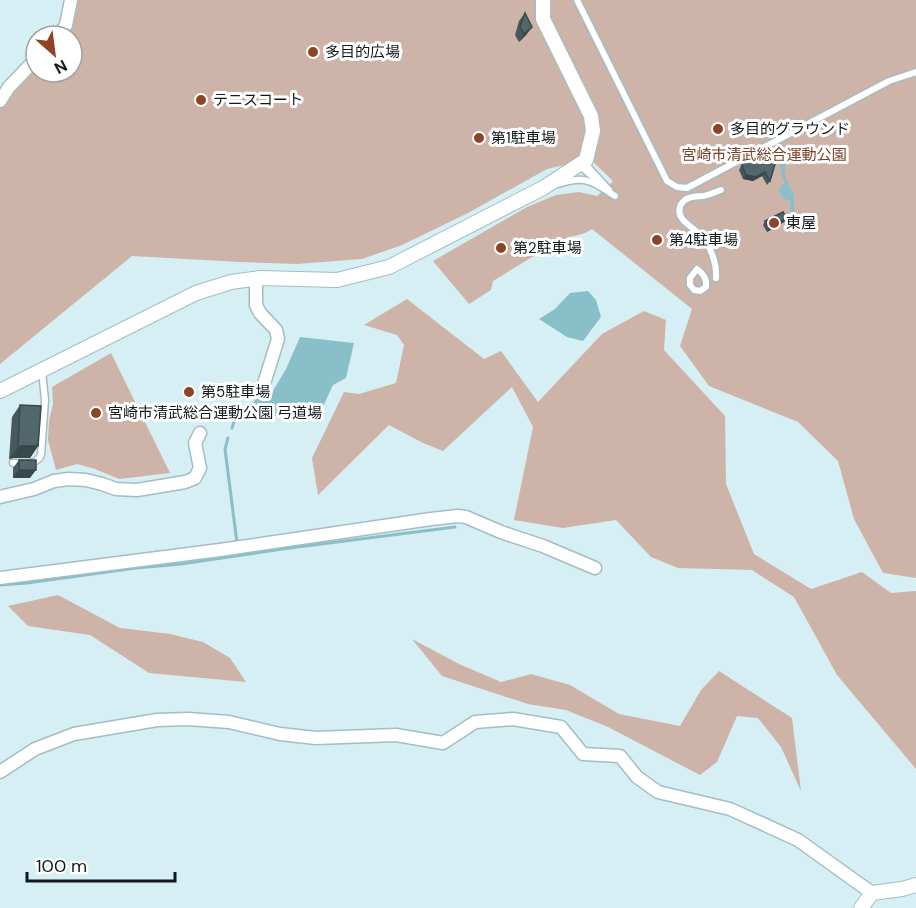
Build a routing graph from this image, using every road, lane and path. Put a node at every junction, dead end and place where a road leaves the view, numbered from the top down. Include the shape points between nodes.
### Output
1 (71, 0) edge
2 (543, 0) edge
3 (577, 0) edge
4 (66, 24) edge
5 (24, 71) edge
6 (916, 72) edge
7 (0, 101) edge
8 (582, 162) junction
9 (543, 188) junction
10 (721, 190) dead end
11 (716, 278) dead end
12 (256, 279) junction
13 (42, 370) junction
14 (262, 390) dead end
15 (0, 392) edge
16 (200, 433) dead end
17 (13, 463) dead end
18 (0, 497) edge
19 (596, 568) dead end
20 (0, 578) edge
21 (0, 772) edge
22 (916, 885) edge
23 (872, 893) junction
24 (861, 908) edge

1 - 4 street
2 - 8 street via 543,19 591,116 593,131
3 - 6 lane via 667,181 677,187 687,188 889,81
5 - 7 street
8 - 9 street
8 - 9 lane via 615,196 592,181 573,179
9 - 12 street via 389,267 337,280
10 - 11 lane via 690,197 683,201 679,213 703,237 714,260
12 - 13 street via 196,293
12 - 14 street via 256,304 276,330 278,339
13 - 15 street
13 - 17 lane via 45,400 41,454 32,463
16 - 18 street via 195,443 200,468 195,478 185,482 137,490 69,479
19 - 20 street via 458,516
21 - 23 street via 35,748 74,734 157,720 229,722 316,738 396,735 443,743 475,722 513,719 561,728 583,754 620,756 637,777 658,792 730,809 798,840
22 - 23 street
23 - 24 street

